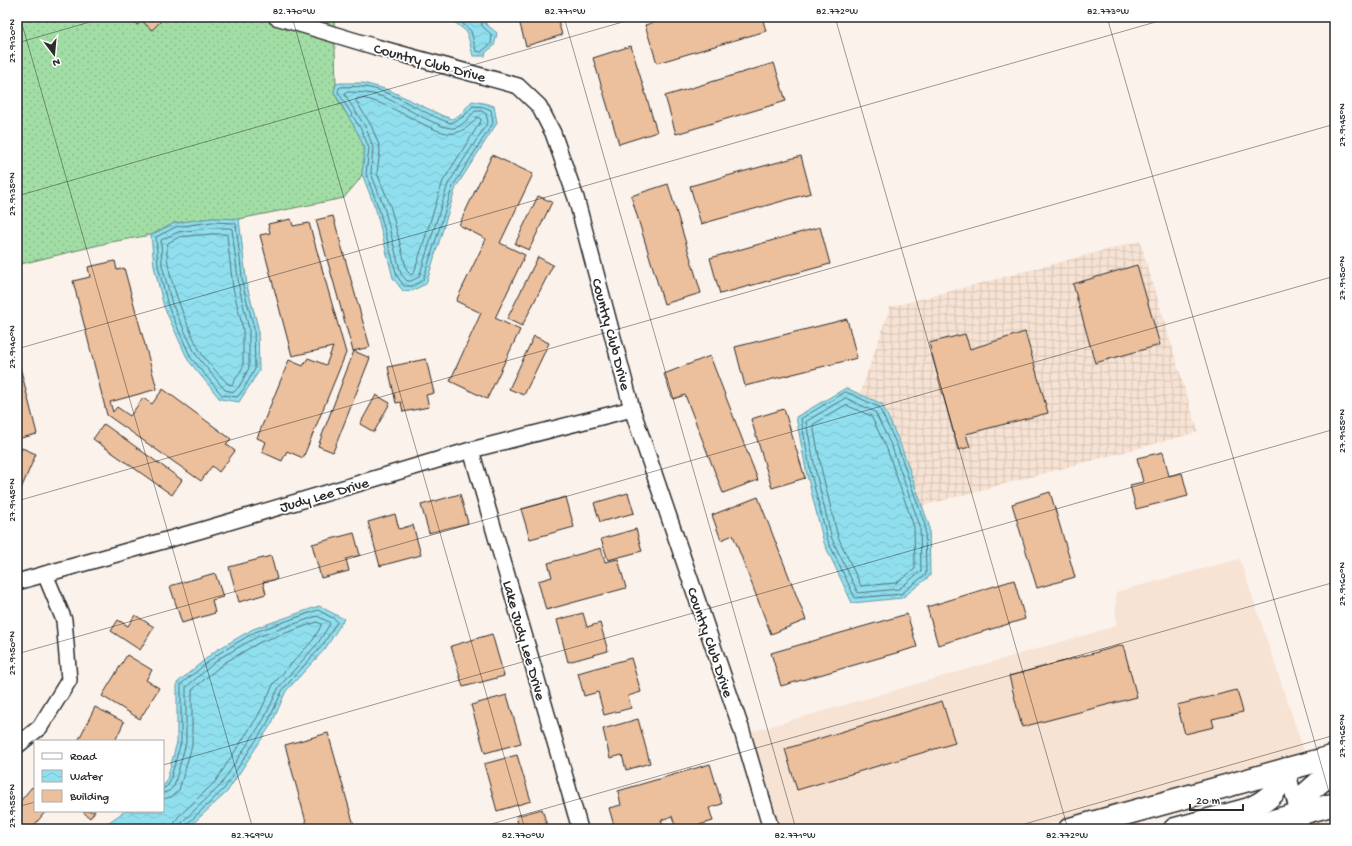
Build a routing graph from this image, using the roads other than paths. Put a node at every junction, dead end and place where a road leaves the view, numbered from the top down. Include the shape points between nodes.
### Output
1 (276, 17) edge
2 (632, 409) junction
3 (471, 450) junction
4 (45, 574) junction
5 (17, 582) edge
6 (17, 746) edge
7 (1335, 756) edge
8 (1287, 769) junction
9 (1335, 776) edge
10 (1335, 804) edge
11 (1300, 822) edge
12 (580, 829) edge
13 (771, 829) edge
14 (1070, 829) edge
15 (1174, 829) edge
16 (1244, 829) edge

1 - 2 street, Country Club Drive via 518,86 539,106 553,133 576,198
2 - 3 street, Judy Lee Drive
2 - 13 street, Country Club Drive via 740,728
3 - 4 street, Judy Lee Drive
3 - 12 street, Lake Judy Lee Drive
4 - 5 street, Judy Lee Drive
4 - 6 street via 64,620 69,680 40,727
7 - 8 main road
8 - 11 street
8 - 14 main road
8 - 15 main road via 1274,793 1261,804
9 - 11 main road via 1322,780 1306,794
10 - 11 main road
11 - 16 main road

